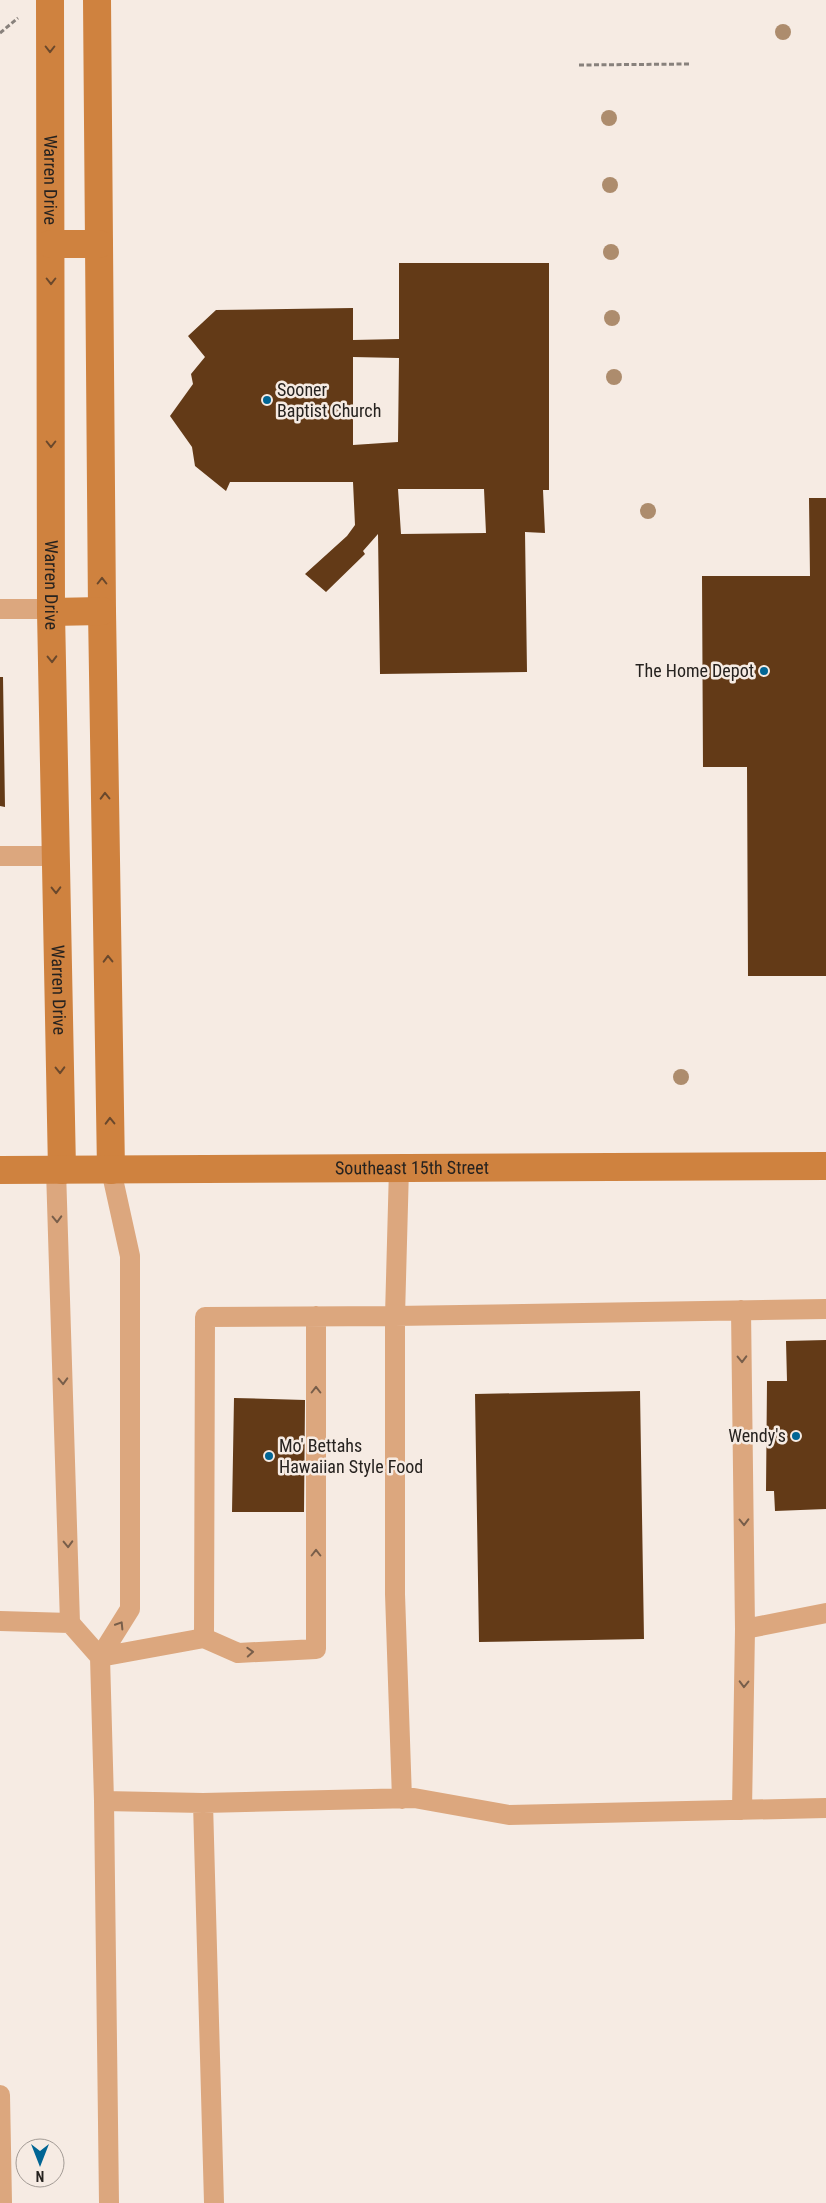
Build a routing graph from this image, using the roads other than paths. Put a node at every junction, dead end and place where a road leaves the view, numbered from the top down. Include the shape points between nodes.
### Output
1 (50, 0) edge
2 (97, 0) edge
3 (51, 244) junction
4 (99, 244) junction
5 (0, 609) edge
6 (51, 611) junction
7 (102, 611) junction
8 (0, 856) edge
9 (56, 856) junction
10 (826, 1166) edge
11 (399, 1168) junction
12 (0, 1170) edge
13 (59, 1170) junction
14 (111, 1170) junction
15 (826, 1309) edge
16 (741, 1310) junction
17 (316, 1316) junction
18 (395, 1316) junction
19 (826, 1613) edge
20 (0, 1622) edge
21 (70, 1623) junction
22 (745, 1629) junction
23 (204, 1638) junction
24 (100, 1657) junction
25 (402, 1799) junction
26 (104, 1801) junction
27 (203, 1803) junction
28 (826, 1808) edge
29 (742, 1810) junction
30 (0, 2095) edge
31 (2, 2203) edge
32 (109, 2203) edge
33 (214, 2203) edge

1 -> 3 street, Warren Drive
2 - 4 street
3 - 4 street
3 -> 6 street, Warren Drive
7 -> 4 street
5 - 6 lane
6 - 7 street
6 -> 9 street, Warren Drive
14 -> 7 street
8 - 9 lane
9 -> 13 street, Warren Drive
10 - 11 street, Southeast 15th Street
11 - 14 street, Southeast 15th Street
11 - 18 lane
12 - 13 street, Southeast 15th Street
13 - 14 street, Southeast 15th Street
13 -> 21 lane
24 -> 14 lane via 130,1609 130,1256
15 - 16 lane
16 - 18 lane
16 -> 22 lane
17 - 18 lane
17 - 23 lane via 206,1317
23 -> 17 lane via 238,1653 316,1648
18 - 25 lane via 395,1594
19 - 22 lane
20 - 21 lane
21 - 24 lane
22 -> 29 lane
23 - 24 lane
24 - 26 lane
25 - 27 lane
25 - 29 lane via 414,1798 509,1815
26 - 27 lane
26 - 32 lane
27 - 33 lane
28 - 29 lane
30 - 31 lane

